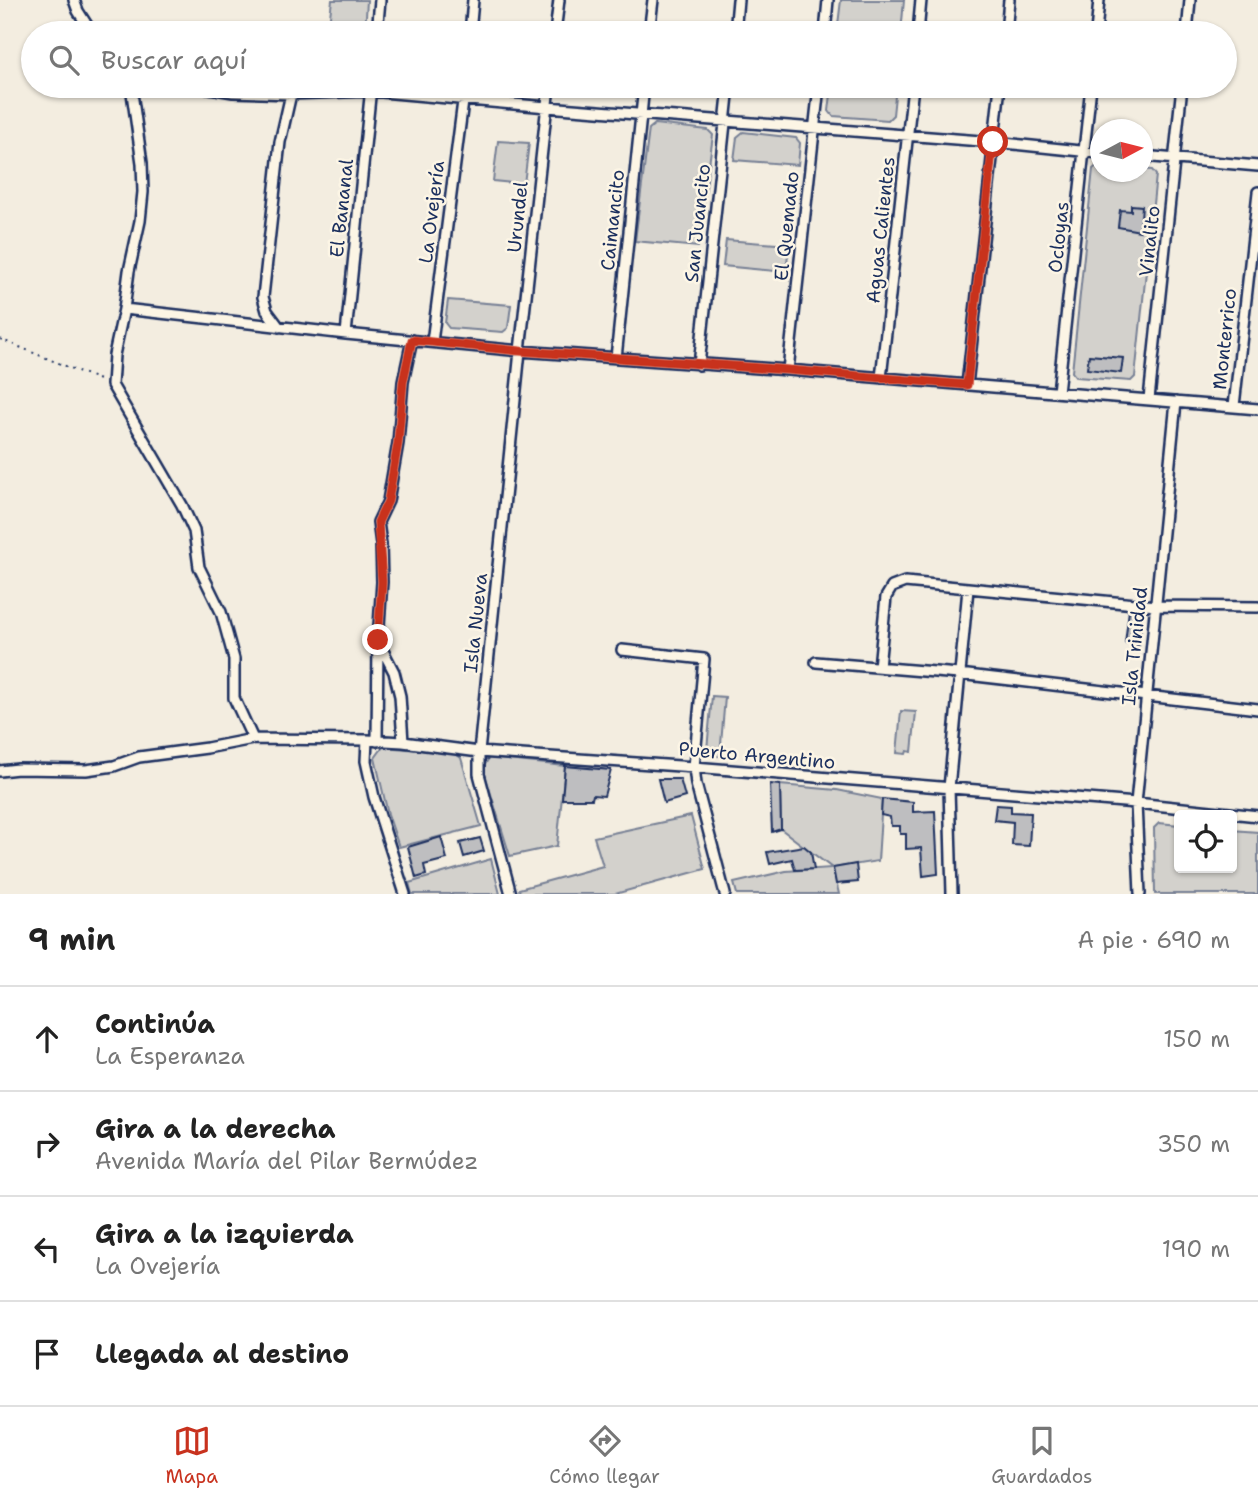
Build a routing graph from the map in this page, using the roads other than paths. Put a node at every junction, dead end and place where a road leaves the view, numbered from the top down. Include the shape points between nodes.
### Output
1 (74, 0) edge
2 (380, 0) edge
3 (473, 0) edge
4 (559, 0) edge
5 (653, 0) edge
6 (738, 0) edge
7 (828, 0) edge
8 (921, 0) edge
9 (1009, 0) edge
10 (1099, 0) edge
11 (1190, 0) edge
12 (84, 21) edge
13 (378, 21) edge
14 (471, 21) edge
15 (556, 21) edge
16 (650, 21) edge
17 (736, 21) edge
18 (826, 21) edge
19 (919, 21) edge
20 (1007, 21) edge
21 (1097, 21) edge
22 (1188, 21) edge
23 (133, 98) edge
24 (290, 98) edge
25 (370, 98) edge
26 (456, 98) edge
27 (548, 98) edge
28 (643, 98) edge
29 (728, 98) edge
30 (818, 98) edge
31 (911, 98) edge
32 (998, 98) edge
33 (1090, 98) edge
34 (1181, 98) edge
35 (464, 99) junction
36 (547, 107) junction
37 (641, 114) junction
38 (725, 121) junction
39 (814, 128) junction
40 (907, 136) junction
41 (993, 142) junction
42 (1085, 152) junction
43 (1090, 152) edge
44 (1153, 157) edge
45 (1175, 159) junction
46 (1258, 166) edge
47 (1258, 192) edge
48 (1253, 280) edge
49 (124, 309) junction
50 (279, 327) junction
51 (346, 334) junction
52 (412, 340) junction
53 (432, 342) junction
54 (520, 351) junction
55 (616, 358) junction
56 (699, 365) junction
57 (788, 370) junction
58 (881, 378) junction
59 (967, 385) junction
60 (1058, 392) junction
61 (1149, 399) junction
62 (1176, 402) junction
63 (1234, 407) junction
64 (1258, 409) edge
65 (968, 589) junction
66 (1156, 607) junction
67 (1258, 607) edge
68 (378, 640) junction
69 (622, 650) dead end
70 (816, 662) dead end
71 (879, 667) junction
72 (959, 674) junction
73 (1147, 697) junction
74 (1258, 709) edge
75 (253, 738) junction
76 (372, 740) junction
77 (403, 742) junction
78 (479, 752) junction
79 (694, 767) junction
80 (0, 771) edge
81 (949, 788) junction
82 (1136, 803) junction
83 (1258, 816) edge
84 (405, 894) edge
85 (511, 894) edge
86 (725, 894) edge
87 (952, 894) edge
88 (1140, 894) edge

1 - 12 street
2 - 13 street
3 - 14 street
4 - 15 street
5 - 16 street
6 - 17 street
7 - 18 street
8 - 19 street
9 - 20 street
10 - 21 street
11 - 22 street
23 - 49 street via 143,192
24 - 50 street via 280,142 264,297 267,312
25 - 51 street, El Bananal
26 - 35 street
27 - 36 street, Urundel
28 - 37 street, Caimancito
29 - 38 street, San Juancito
30 - 39 street, El Quemado
31 - 40 street, Aguas Calientes
32 - 41 street
33 - 42 street, Ocloyas
34 - 45 street, Vinalito
35 - 36 street
35 - 53 street, La Ovejería
36 - 37 street
36 - 54 street, Urundel
37 - 38 street
37 - 55 street, Caimancito
38 - 39 street
38 - 56 street, San Juancito
39 - 40 street
39 - 57 street, El Quemado
40 - 41 street
40 - 58 street, Aguas Calientes
41 - 42 street
41 - 59 street
42 - 43 street
42 - 60 street, Ocloyas
44 - 45 street
45 - 46 street
45 - 61 street, Vinalito
47 - 48 street, Monterrico
48 - 63 street, Monterrico
49 - 50 street
49 - 75 street via 112,385 194,531 199,567 221,611 234,659 234,698
50 - 51 street
51 - 52 street
52 - 53 street
52 - 68 street via 388,501 378,522 382,582
53 - 54 street
54 - 55 street
54 - 78 street, Isla Nueva
55 - 56 street
56 - 57 street
57 - 58 street
58 - 59 street
59 - 60 street
60 - 61 street
61 - 62 street
62 - 63 street
62 - 66 street, Isla Trinidad
63 - 64 street
65 - 66 street
65 - 71 street via 905,582 892,587 886,597
65 - 72 street
66 - 67 street
66 - 73 street, Isla Trinidad
68 - 76 street
68 - 77 street via 400,696
69 - 79 street via 704,660
70 - 71 street
71 - 72 street
72 - 73 street
72 - 81 street
73 - 74 street
73 - 82 street, Isla Trinidad
75 - 76 street, Puerto Argentino
75 - 80 street, Puerto Argentino via 86,770
76 - 77 street, Puerto Argentino
76 - 84 street via 366,761
77 - 78 street, Puerto Argentino
78 - 79 street, Puerto Argentino
78 - 85 street, Isla Nueva via 479,774
79 - 81 street, Puerto Argentino
79 - 86 street
81 - 82 street, Puerto Argentino
81 - 87 street
82 - 83 street, Puerto Argentino
82 - 88 street, Isla Trinidad

